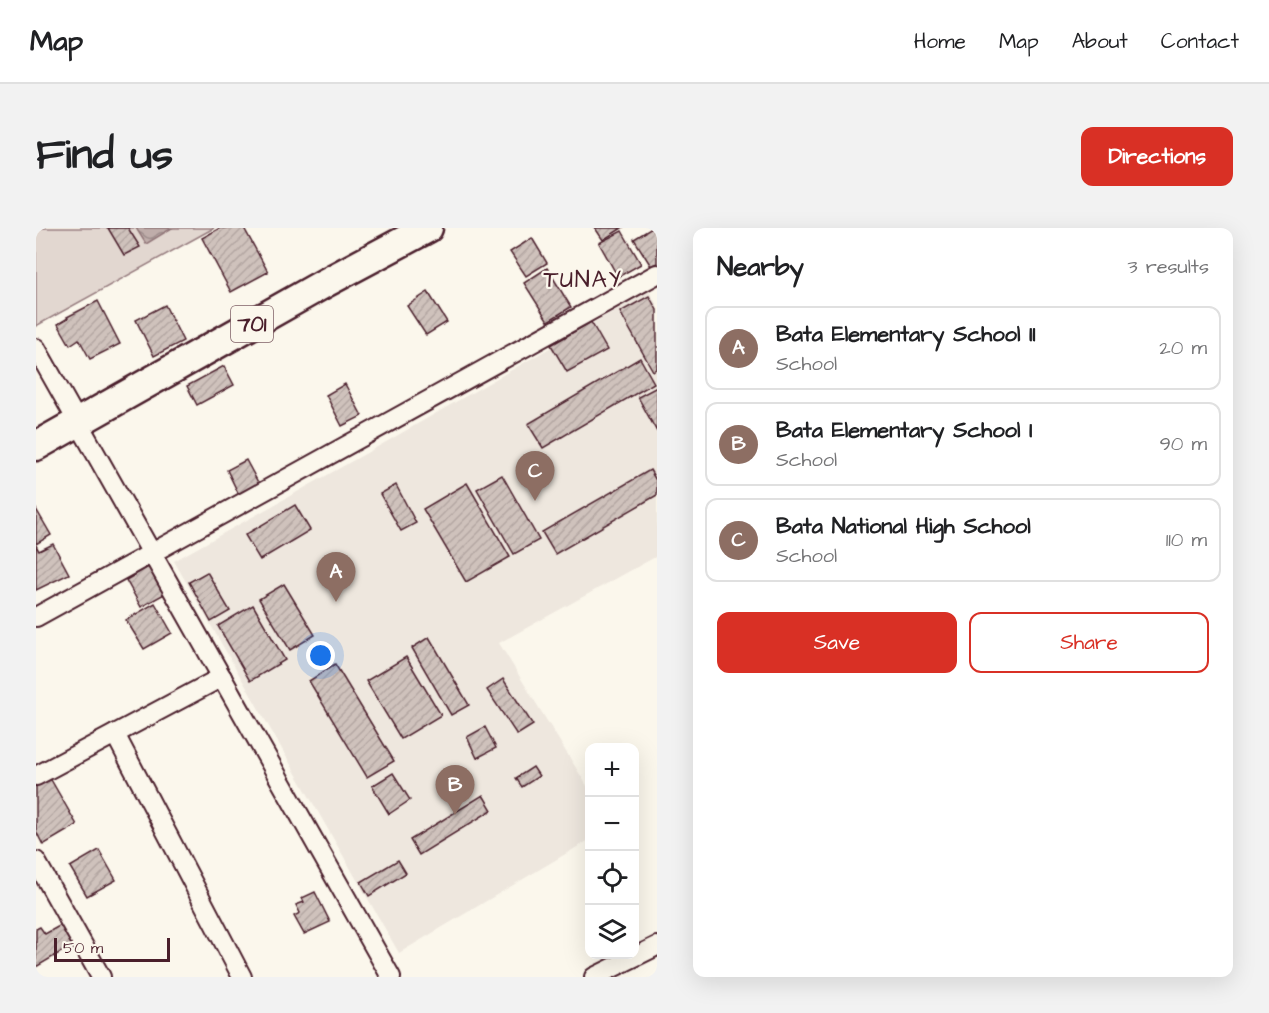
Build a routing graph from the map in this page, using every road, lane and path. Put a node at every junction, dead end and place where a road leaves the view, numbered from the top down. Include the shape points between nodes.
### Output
1 (428, 228) edge
2 (657, 274) edge
3 (36, 348) edge
4 (77, 422) junction
5 (36, 446) edge
6 (152, 553) junction
7 (36, 617) edge
8 (222, 677) junction
9 (115, 734) junction
10 (36, 776) edge
11 (36, 861) edge
12 (657, 946) edge
13 (101, 977) edge
14 (242, 977) edge
15 (391, 977) edge
16 (594, 977) edge

1 - 4 main road, 701
2 - 6 street
3 - 4 street
4 - 5 main road, 701
4 - 6 street
6 - 7 street
6 - 8 street
8 - 9 street
8 - 15 street
9 - 10 street
9 - 14 street
11 - 13 street
12 - 16 street

